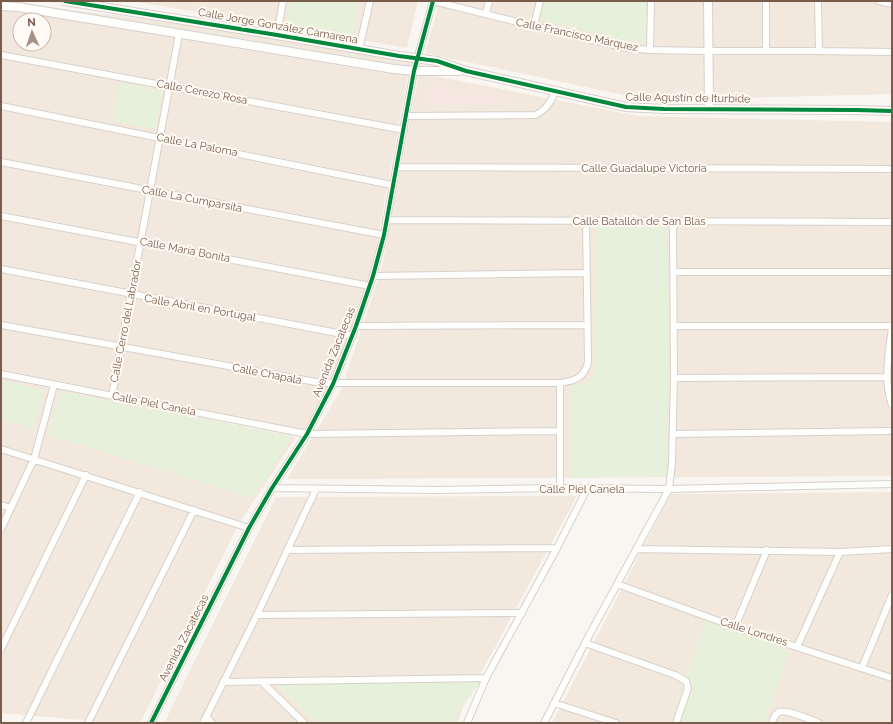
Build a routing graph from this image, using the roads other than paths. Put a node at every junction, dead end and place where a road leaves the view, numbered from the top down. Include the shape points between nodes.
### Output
1 (65, 1) edge
2 (283, 1) edge
3 (370, 1) edge
4 (433, 1) edge
5 (489, 1) edge
6 (540, 1) edge
7 (651, 1) edge
8 (708, 1) edge
9 (766, 1) edge
10 (818, 1) edge
11 (879, 1) edge
12 (75, 2) edge
13 (892, 4) edge
14 (1, 6) edge
15 (486, 14) junction
16 (534, 26) junction
17 (179, 34) junction
18 (277, 35) junction
19 (359, 49) junction
20 (650, 50) junction
21 (708, 51) junction
22 (766, 51) junction
23 (819, 51) junction
24 (892, 52) edge
25 (1, 55) edge
26 (417, 59) junction
27 (414, 71) junction
28 (466, 71) junction
29 (169, 86) junction
30 (555, 92) junction
31 (1, 106) edge
32 (709, 108) junction
33 (892, 111) edge
34 (407, 116) junction
35 (404, 130) junction
36 (160, 137) junction
37 (1, 162) edge
38 (396, 168) junction
39 (892, 169) edge
40 (392, 185) junction
41 (150, 191) junction
42 (1, 216) edge
43 (386, 220) junction
44 (586, 221) junction
45 (673, 222) junction
46 (892, 222) edge
47 (384, 235) junction
48 (140, 242) junction
49 (1, 270) edge
50 (674, 272) junction
51 (892, 272) edge
52 (586, 273) junction
53 (373, 276) junction
54 (370, 286) junction
55 (130, 295) junction
56 (1, 325) edge
57 (587, 325) junction
58 (356, 326) junction
59 (674, 326) junction
60 (892, 326) edge
61 (353, 336) junction
62 (120, 346) junction
63 (1, 374) edge
64 (887, 377) junction
65 (674, 378) junction
66 (560, 383) junction
67 (333, 384) junction
68 (54, 385) junction
69 (112, 396) junction
70 (892, 406) edge
71 (560, 431) junction
72 (892, 432) edge
73 (307, 434) junction
74 (673, 434) junction
75 (1, 449) edge
76 (34, 459) junction
77 (86, 475) junction
78 (892, 484) edge
79 (272, 488) junction
80 (560, 488) junction
81 (587, 488) junction
82 (316, 489) junction
83 (669, 489) junction
84 (140, 492) junction
85 (1, 505) edge
86 (12, 508) junction
87 (194, 510) junction
88 (249, 528) junction
89 (1, 529) edge
90 (557, 548) junction
91 (636, 549) junction
92 (892, 549) edge
93 (287, 550) junction
94 (767, 550) junction
95 (840, 552) junction
96 (617, 584) junction
97 (892, 595) edge
98 (522, 613) junction
99 (257, 615) junction
100 (735, 627) junction
101 (585, 643) junction
102 (797, 647) junction
103 (1, 649) edge
104 (862, 668) junction
105 (486, 678) junction
106 (892, 678) edge
107 (223, 682) junction
108 (262, 682) junction
109 (554, 703) junction
110 (206, 716) junction
111 (26, 723) edge
112 (88, 723) edge
113 (150, 723) edge
114 (202, 723) edge
115 (212, 723) edge
116 (304, 723) edge
117 (467, 723) edge
118 (544, 723) edge
119 (616, 723) edge
120 (676, 723) edge
121 (772, 723) edge
122 (819, 723) edge

1 - 12 street, Calle Jorge González Camarena
2 - 18 street
3 - 19 street
4 - 15 street, Calle Francisco Márquez
4 - 26 street, Avenida Zacatecas
5 - 15 street
6 - 16 street
7 - 20 street
8 - 21 street
9 - 22 street
10 - 23 street
11 - 13 street
12 - 18 street, Calle Jorge González Camarena
14 - 17 street, Calle Jorge González Camarena
15 - 16 street, Calle Francisco Márquez
16 - 20 street, Calle Francisco Márquez via 627,48
17 - 27 street, Calle Jorge González Camarena
17 - 29 street, Calle Cerro del Labrador
18 - 19 street, Calle Jorge González Camarena
19 - 26 street, Calle Jorge González Camarena
20 - 21 street, Calle Francisco Márquez
21 - 22 street, Calle Francisco Márquez
21 - 32 street
22 - 23 street, Calle Francisco Márquez
23 - 24 street, Calle Francisco Márquez
25 - 29 street, Calle Cerezo Rosa
26 - 27 street, Avenida Zacatecas
26 - 28 street, Calle Agustín de Iturbide via 437,61
27 - 28 street, Calle Agustín de Iturbide
27 - 34 street, Avenida Zacatecas
28 - 30 street, Calle Agustín de Iturbide
29 - 35 street, Calle Cerezo Rosa
29 - 36 street, Calle Cerro del Labrador
30 - 32 street, Calle Agustín de Iturbide via 626,107
30 - 34 street via 548,107 535,115
31 - 36 street, Calle La Paloma
32 - 33 street, Calle Agustín de Iturbide
34 - 35 street, Avenida Zacatecas
35 - 38 street, Avenida Zacatecas
36 - 40 street, Calle La Paloma
36 - 41 street, Calle Cerro del Labrador
37 - 41 street, Calle La Cumparsita
38 - 39 street, Calle Guadalupe Victoria
38 - 40 street, Avenida Zacatecas
40 - 43 street, Avenida Zacatecas
41 - 47 street, Calle La Cumparsita
41 - 48 street, Calle Cerro del Labrador
42 - 48 street, Calle María Bonita
43 - 44 street, Calle Batallón de San Blas
43 - 47 street, Avenida Zacatecas
44 - 45 street, Calle Batallón de San Blas
44 - 52 street, Calle Chapala
45 - 46 street, Calle Batallón de San Blas
45 - 50 street
47 - 53 street, Avenida Zacatecas
48 - 54 street, Calle María Bonita
48 - 55 street, Calle Cerro del Labrador
49 - 55 street, Calle Abril en Portugal
50 - 51 street
50 - 59 street
52 - 53 street
52 - 57 street, Calle Chapala
53 - 54 street, Avenida Zacatecas
54 - 58 street, Avenida Zacatecas
55 - 61 street, Calle Abril en Portugal
55 - 62 street, Calle Cerro del Labrador
56 - 62 street, Calle Chapala
57 - 58 street
57 - 66 street, Calle Chapala via 587,368 579,379
58 - 61 street, Avenida Zacatecas
59 - 60 street
59 - 65 street
60 - 64 street
61 - 67 street, Avenida Zacatecas
62 - 67 street, Calle Chapala
62 - 69 street, Calle Cerro del Labrador
63 - 68 street, Calle Piel Canela
64 - 65 street
64 - 70 street via 888,396
65 - 74 street
66 - 67 street, Calle Chapala
66 - 71 street
67 - 73 street, Avenida Zacatecas
68 - 69 street, Calle Piel Canela
68 - 76 street
69 - 73 street, Calle Piel Canela
71 - 73 street, Calle Piel Canela
71 - 80 street
72 - 74 street
73 - 79 street, Avenida Zacatecas
74 - 83 street
75 - 76 street
76 - 77 street
76 - 86 street
77 - 84 street
77 - 103 street
78 - 83 street, Calle Piel Canela
79 - 82 street, Calle Piel Canela
79 - 88 street, Avenida Zacatecas
80 - 81 street, Calle Piel Canela
80 - 82 street, Calle Piel Canela
81 - 83 street, Calle Piel Canela
81 - 90 street
82 - 93 street
83 - 91 street
84 - 87 street
84 - 111 street
85 - 86 street
86 - 89 street
87 - 88 street
87 - 112 street
88 - 113 street, Avenida Zacatecas
90 - 93 street
90 - 98 street
91 - 94 street
91 - 96 street
92 - 95 street
93 - 99 street
94 - 95 street
94 - 100 street
95 - 102 street
96 - 100 street, Calle Londres
96 - 101 street
97 - 104 street
98 - 99 street
98 - 105 street
99 - 107 street
100 - 102 street, Calle Londres
101 - 109 street
101 - 120 street via 686,681 688,688
102 - 104 street, Calle Londres
104 - 106 street, Calle Londres
105 - 108 street
105 - 117 street
107 - 108 street
107 - 110 street
108 - 116 street
109 - 118 street
109 - 119 street
110 - 114 street
110 - 115 street
121 - 122 street via 776,714 786,711

